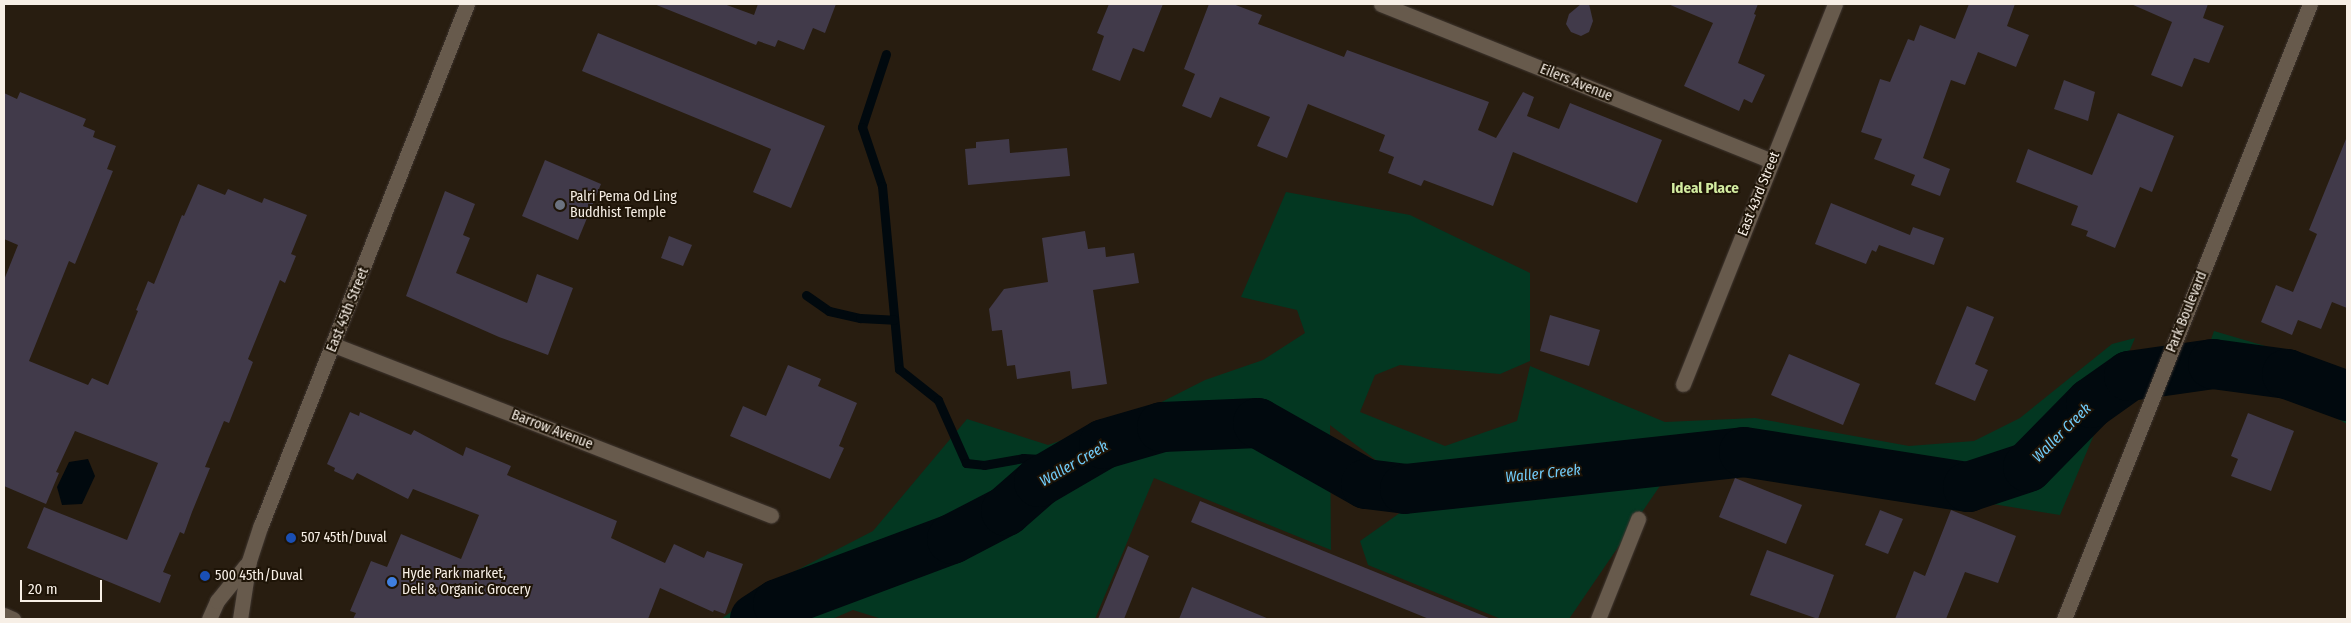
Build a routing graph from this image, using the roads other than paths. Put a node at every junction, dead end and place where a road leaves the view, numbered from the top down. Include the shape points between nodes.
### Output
1 (467, 4) edge
2 (1380, 4) edge
3 (1835, 4) edge
4 (2310, 4) edge
5 (1772, 161) junction
6 (334, 345) junction
7 (1683, 384) dead end
8 (771, 516) dead end
9 (1638, 519) dead end
10 (249, 561) junction
11 (4, 615) edge
12 (13, 619) edge
13 (209, 619) edge
14 (240, 619) edge
15 (1598, 619) edge
16 (2064, 619) edge

1 - 6 street, East 45th Street
2 - 5 street, Eilers Avenue
3 - 5 street, East 43rd Street
4 - 16 street, Park Boulevard
5 - 7 street, East 43rd Street
6 - 8 street, Barrow Avenue
6 - 10 street, East 45th Street
9 - 15 street
10 - 13 street via 217,601
10 - 14 street, East 45th Street
11 - 12 street

